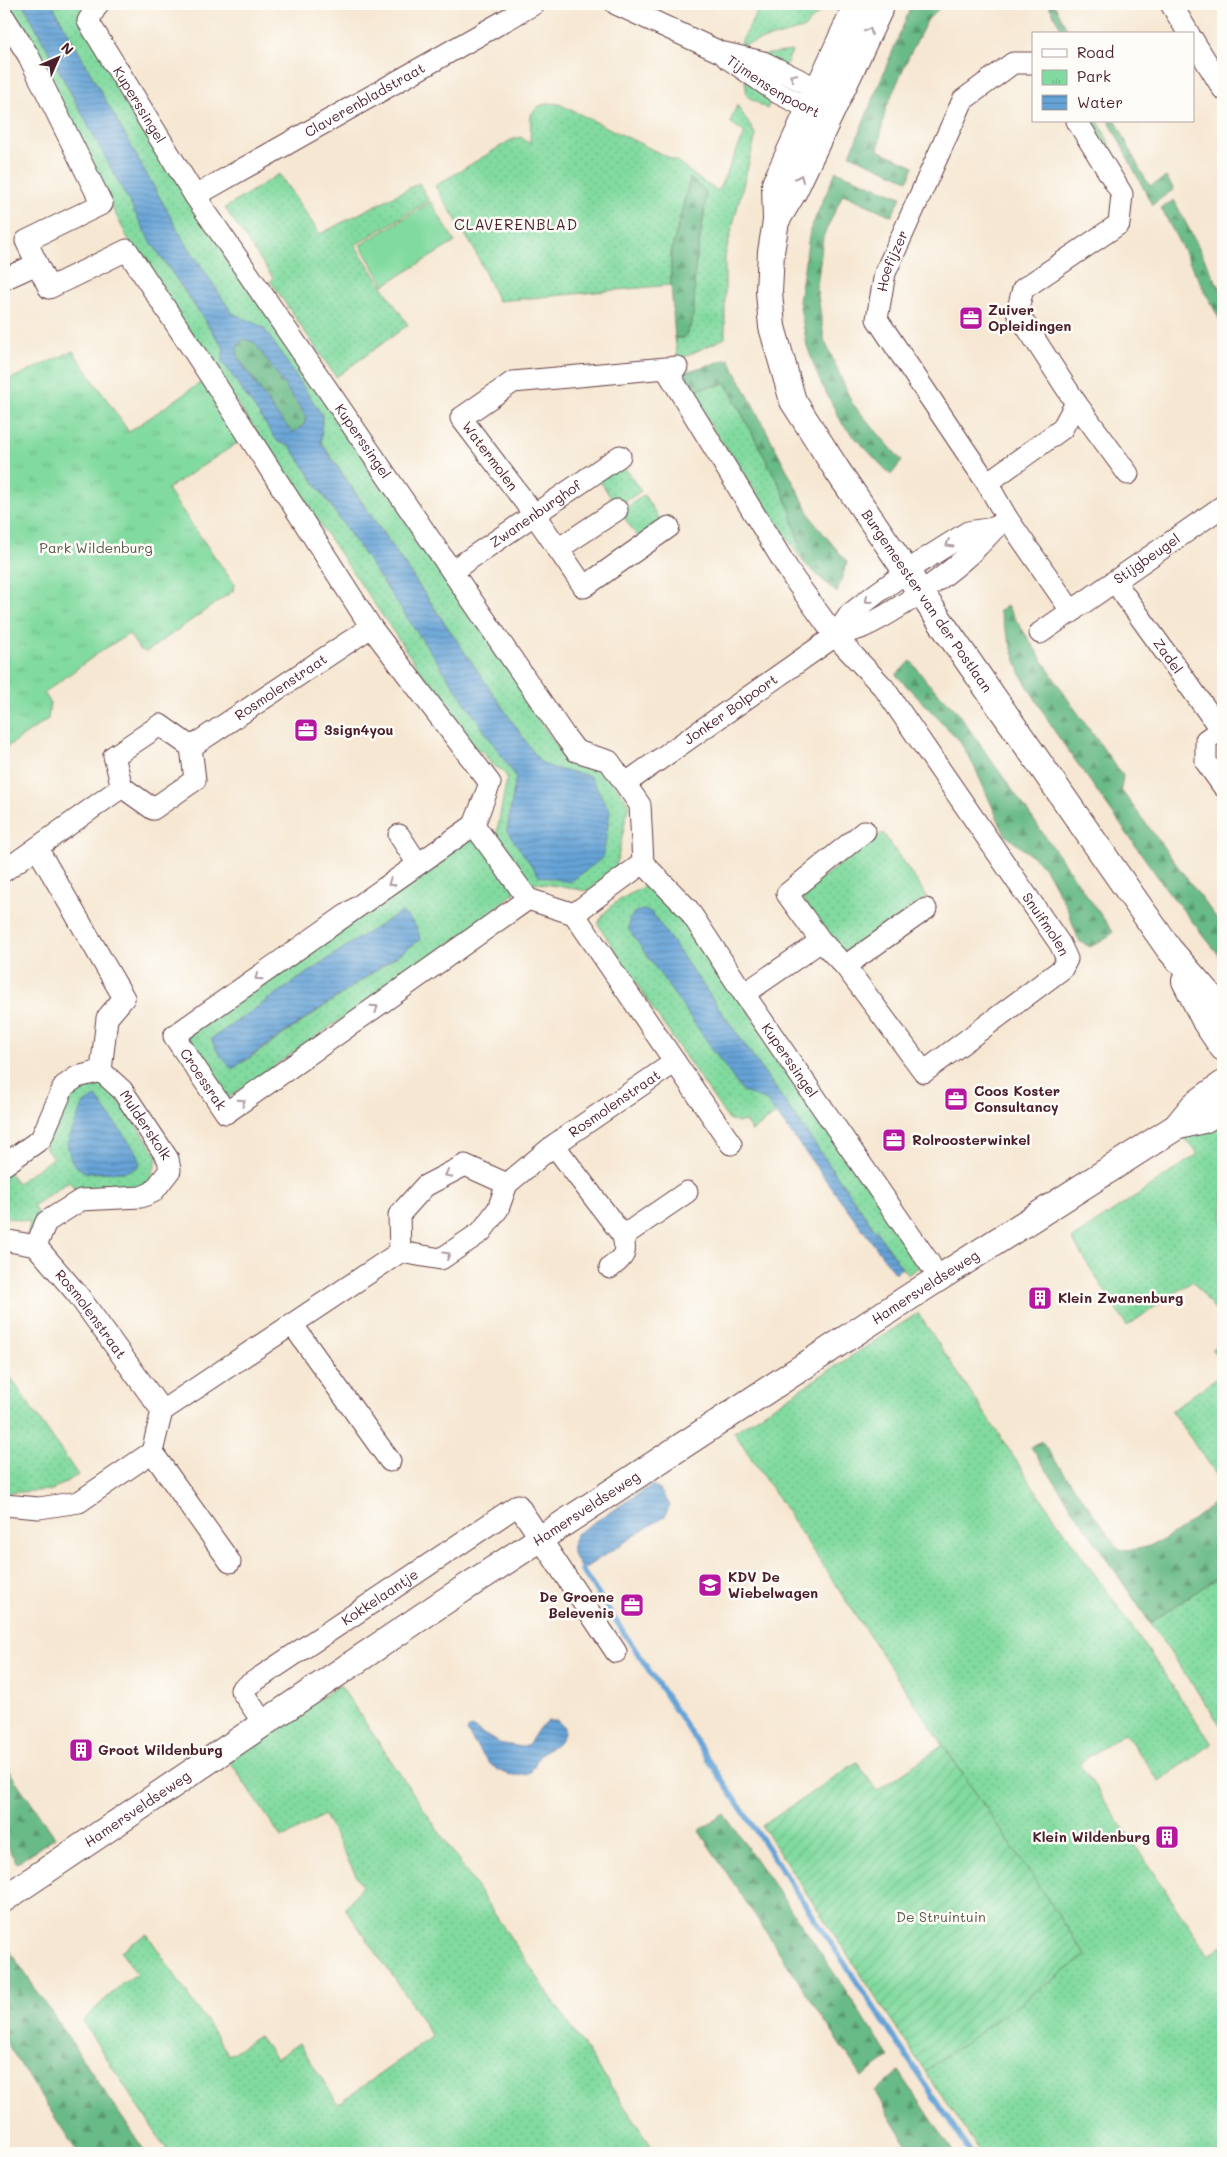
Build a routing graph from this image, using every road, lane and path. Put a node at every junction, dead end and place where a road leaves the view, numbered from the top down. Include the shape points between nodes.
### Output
1 (98, 4) edge
2 (534, 4) edge
3 (616, 4) edge
4 (858, 4) edge
5 (882, 4) edge
6 (1171, 4) edge
7 (4, 17) edge
8 (1188, 32) edge
9 (1194, 42) edge
10 (1032, 61) edge
11 (1223, 89) edge
12 (823, 103) junction
13 (1078, 122) edge
14 (195, 196) junction
15 (37, 264) junction
16 (4, 280) edge
17 (1076, 403) junction
18 (620, 456) dead end
19 (1128, 474) dead end
20 (987, 483) junction
21 (1222, 506) edge
22 (617, 510) dead end
23 (534, 514) junction
24 (1000, 523) junction
25 (669, 527) dead end
26 (558, 549) junction
27 (452, 571) junction
28 (913, 582) junction
29 (1115, 582) junction
30 (1072, 612) junction
31 (371, 627) junction
32 (1040, 633) dead end
33 (836, 636) junction
34 (1222, 729) edge
35 (191, 747) junction
36 (626, 783) junction
37 (1223, 786) edge
38 (122, 787) junction
39 (474, 825) junction
40 (866, 831) dead end
41 (399, 835) dead end
42 (37, 848) junction
43 (642, 863) junction
44 (418, 864) junction
45 (4, 872) edge
46 (528, 900) junction
47 (926, 909) dead end
48 (574, 914) junction
49 (822, 941) junction
50 (1169, 949) junction
51 (846, 966) junction
52 (744, 994) junction
53 (1223, 1011) edge
54 (1223, 1048) edge
55 (675, 1062) junction
56 (101, 1071) junction
57 (1223, 1084) edge
58 (1223, 1109) edge
59 (1176, 1127) junction
60 (731, 1144) dead end
61 (554, 1145) junction
62 (4, 1165) edge
63 (508, 1184) junction
64 (687, 1192) dead end
65 (624, 1236) junction
66 (4, 1240) edge
67 (36, 1246) junction
68 (400, 1252) junction
69 (930, 1264) dead end
70 (610, 1268) dead end
71 (292, 1324) junction
72 (162, 1411) junction
73 (152, 1452) junction
74 (390, 1461) dead end
75 (4, 1505) edge
76 (541, 1539) junction
77 (230, 1562) dead end
78 (616, 1652) dead end
79 (264, 1724) junction
80 (4, 1899) edge

1 - 14 street, Kuperssingel via 88,21
2 - 14 street, Claverenbladstraat
3 - 12 street, Tijmensenpoort via 720,52 763,62
4 - 12 street, Burgemeester van der Postlaan
12 -> 5 street, Burgemeester van der Postlaan
6 - 8 street
7 - 15 street via 28,55 102,204 26,241
9 - 11 street
10 - 20 street, Hoefijzer via 1013,63 963,100 885,273 877,319
12 - 28 street, Burgemeester van der Postlaan via 794,191 776,221 769,292 772,327 793,401
13 - 17 street via 1122,194 1119,224 1023,288 1017,312
14 - 27 street, Kuperssingel
15 - 16 street
15 - 31 street via 49,288 127,250
17 - 19 street
17 - 20 street via 1062,429
18 - 23 street, Zwanenburghof
20 - 24 street, Hoefijzer
21 - 29 street, Stijgbeugel
22 - 26 street
23 - 26 street, Watermolen
23 - 27 street, Zwanenburghof
23 - 33 street, Watermolen via 461,418 513,382 672,368 794,578
24 - 28 street via 978,547
24 - 30 street
25 - 26 street, Watermolen via 584,587
27 - 36 street, Kuperssingel via 576,751 609,761
28 - 33 street, Jonker Bolpoort via 880,618
28 - 50 street, Burgemeester van der Postlaan
29 - 30 street, Stijgbeugel
29 - 34 street, Zadel
30 - 32 street, Stijgbeugel
31 - 35 street, Rosmolenstraat
31 - 39 street via 490,783
33 - 36 street, Jonker Bolpoort
33 - 51 street, Snuifmolen via 884,688 1060,944 1067,959 1062,970 924,1072
34 - 37 street, Zadel via 1206,740 1206,762
35 - 38 street via 195,780 153,809
35 - 38 street via 160,725 114,756
36 - 43 street, Kuperssingel via 640,805
38 - 42 street
39 - 44 street, Croessrak
39 - 46 street
40 - 49 street via 787,894
41 - 44 street
42 - 45 street
42 - 56 street via 124,998 107,1018
43 - 48 street
43 - 52 street, Kuperssingel via 688,910
44 -> 46 street, Croessrak via 174,1036 226,1113
46 - 48 street
47 - 51 street
48 - 55 street
49 - 51 street
49 - 52 street
50 - 53 street, Burgemeester van der Postlaan
50 - 54 street, Burgemeester van der Postlaan via 1206,1023
52 - 69 street, Kuperssingel
55 - 60 street
55 - 61 street, Rosmolenstraat
56 - 62 street via 77,1077 64,1086 41,1139
56 - 67 street, Mulderskolk via 122,1090 164,1152 170,1170 153,1192 141,1197 81,1200 46,1222
57 - 59 street, Hamersveldseweg via 1194,1105
58 - 59 street, Hamersveldseweg via 1204,1120
59 - 76 street, Hamersveldseweg via 914,1294
61 - 63 street, Rosmolenstraat
61 - 65 street, Rosmolenstraat
68 -> 63 street, Rosmolenstraat via 441,1259 481,1232 498,1210
63 -> 68 street via 465,1165 425,1186 399,1215
64 - 65 street
65 - 70 street via 623,1256
66 - 67 street
67 - 72 street, Rosmolenstraat via 78,1295
68 - 71 street
71 - 72 street
71 - 74 street
72 - 73 street
73 - 75 street via 79,1502 39,1508
73 - 77 street
76 - 78 street
76 - 79 street, Hamersveldseweg
76 - 79 street, Kokkelaantje via 518,1505 241,1690
79 - 80 street, Hamersveldseweg

